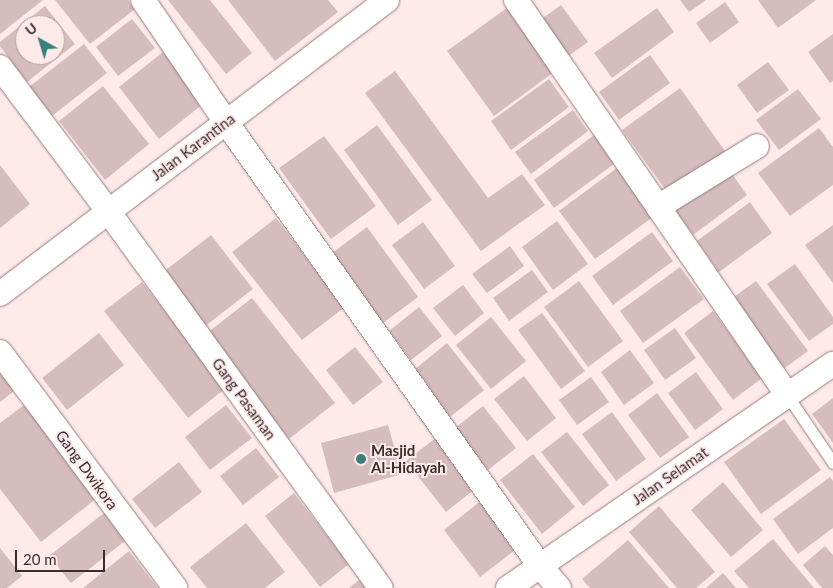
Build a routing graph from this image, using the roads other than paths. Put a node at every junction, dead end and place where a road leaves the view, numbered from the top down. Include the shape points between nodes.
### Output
1 (143, 0) edge
2 (387, 0) edge
3 (516, 0) edge
4 (0, 67) edge
5 (226, 122) junction
6 (757, 146) dead end
7 (658, 207) junction
8 (108, 211) junction
9 (0, 294) edge
10 (0, 352) edge
11 (833, 364) edge
12 (787, 395) junction
13 (833, 463) edge
14 (540, 566) junction
15 (175, 588) edge
16 (381, 588) edge
17 (508, 588) edge
18 (559, 588) edge

1 - 5 street
2 - 5 street, Jalan Karantina
3 - 7 street
4 - 8 street, Gang Pasaman
5 - 8 street, Jalan Karantina
5 - 14 street
6 - 7 street
7 - 12 street
8 - 9 street, Jalan Karantina
8 - 16 street, Gang Pasaman
10 - 15 street, Gang Dwikora
11 - 12 street, Jalan Selamat
12 - 13 lane
12 - 14 street, Jalan Selamat
14 - 17 street, Jalan Selamat
14 - 18 street

